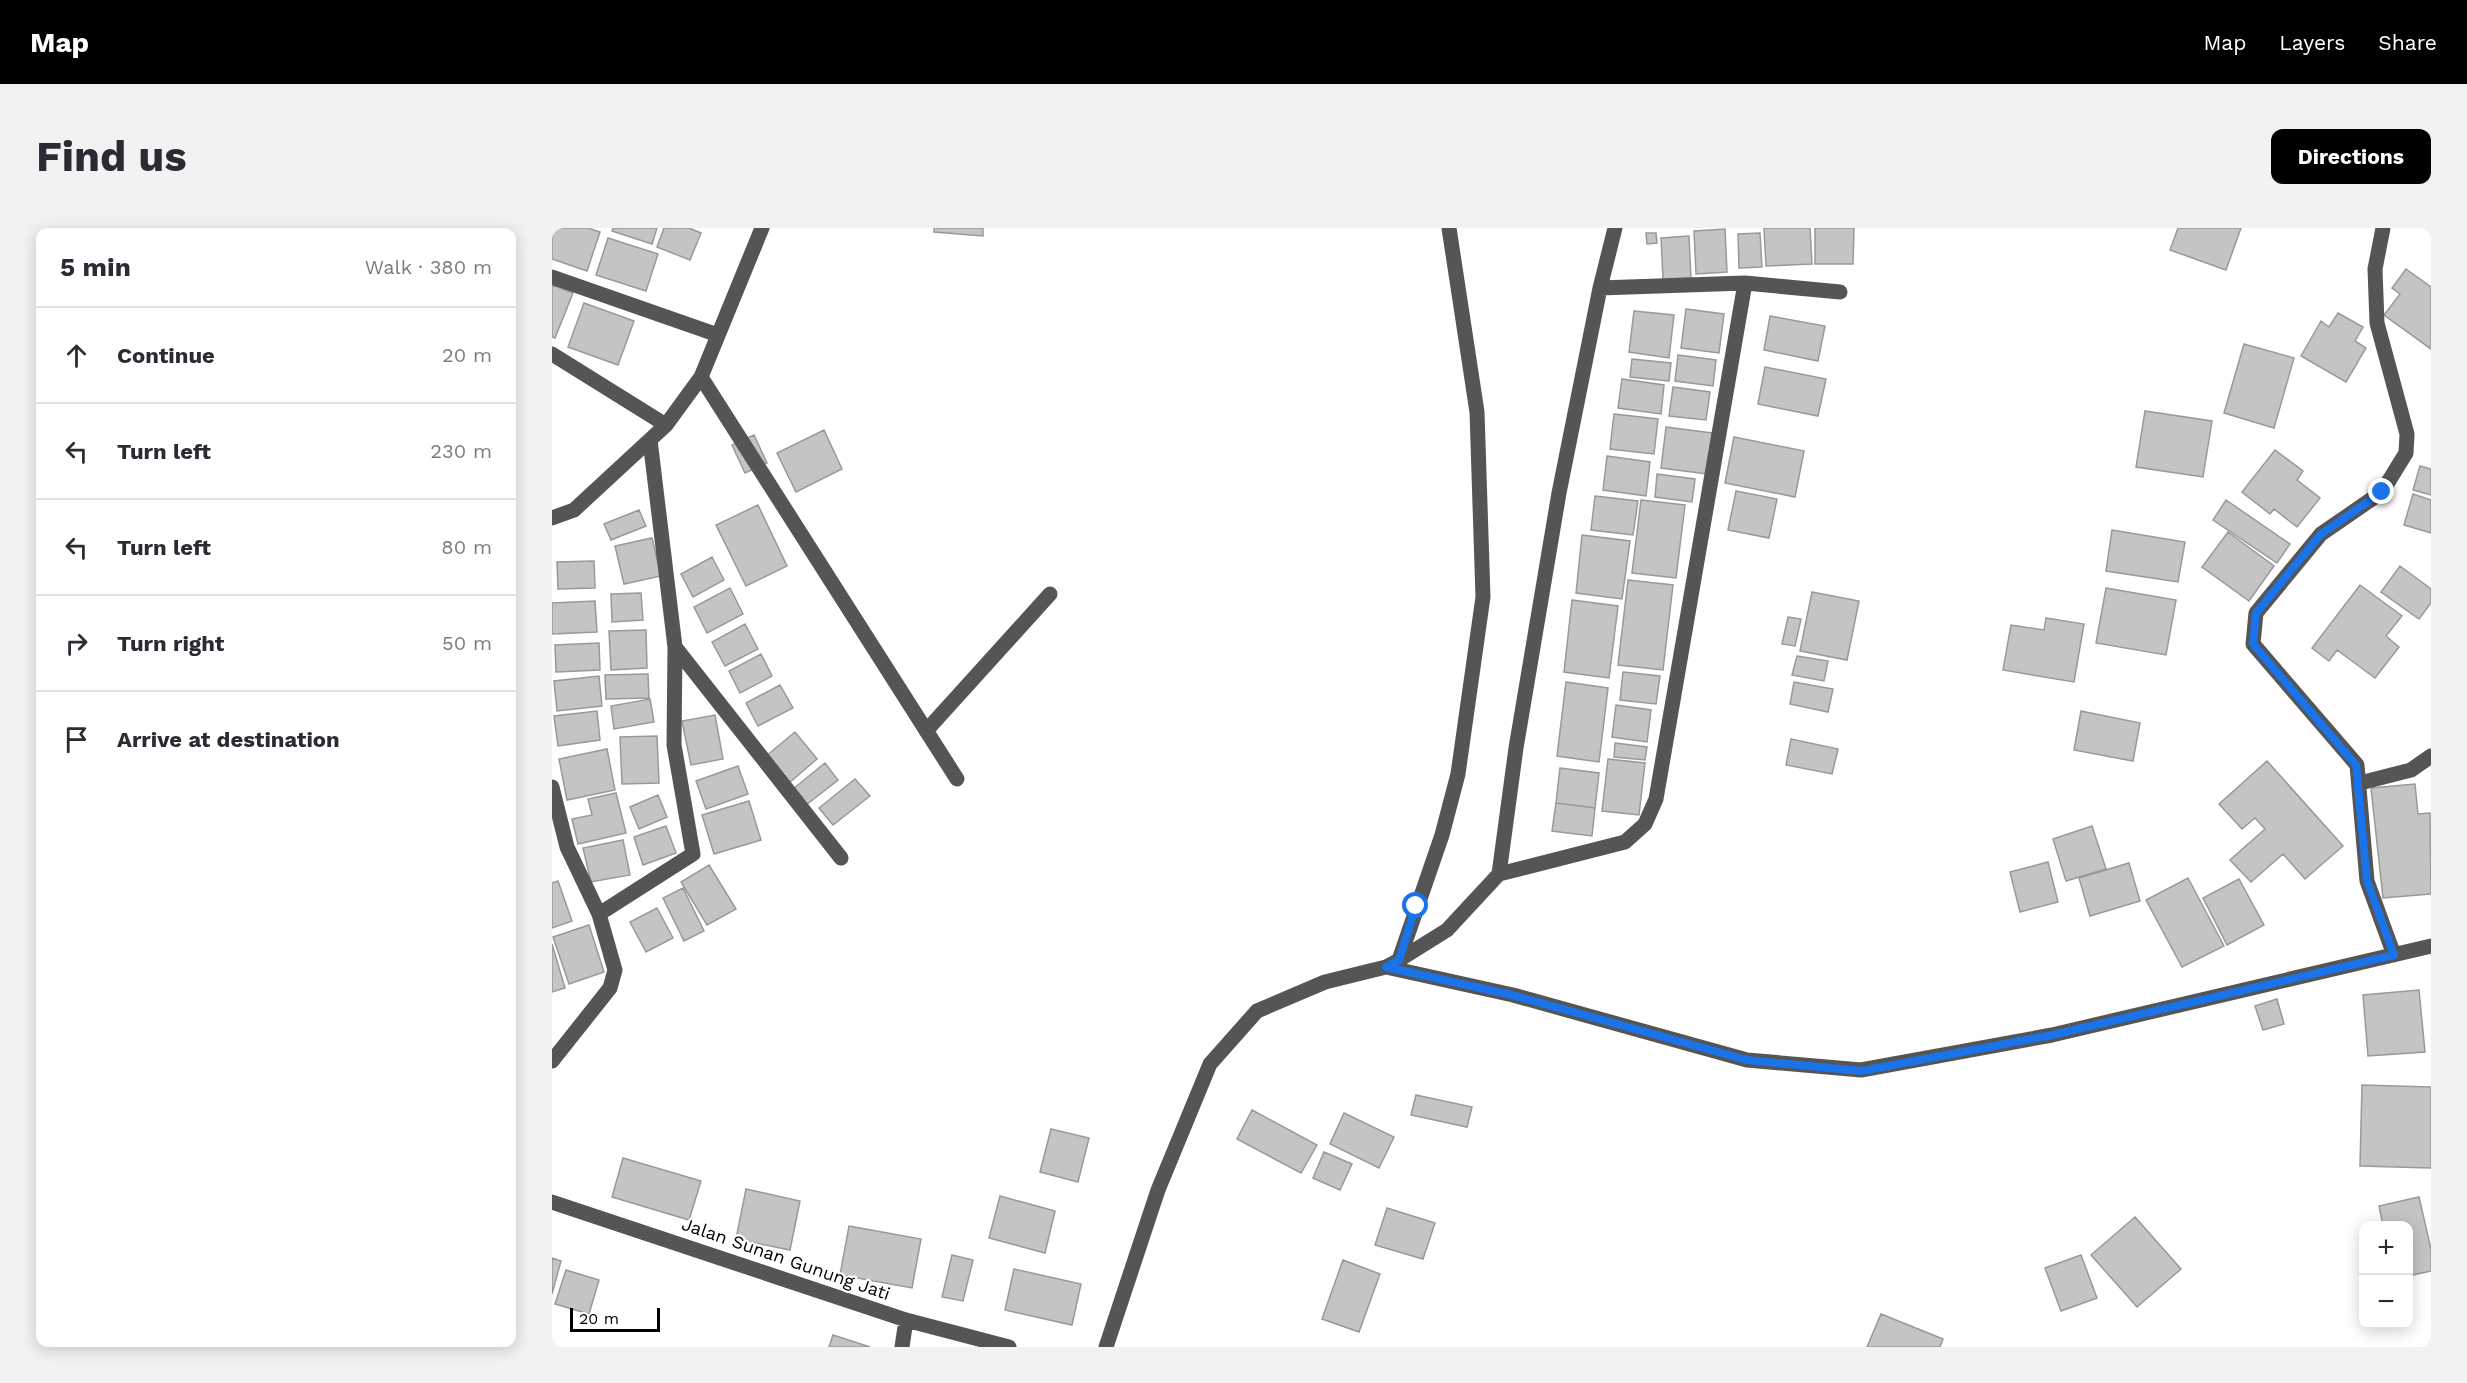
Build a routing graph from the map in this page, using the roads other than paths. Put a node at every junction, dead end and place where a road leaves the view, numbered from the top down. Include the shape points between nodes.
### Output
1 (762, 228) edge
2 (1449, 228) edge
3 (1615, 228) edge
4 (2383, 228) edge
5 (552, 277) edge
6 (1744, 283) junction
7 (1600, 288) junction
8 (1840, 292) dead end
9 (718, 335) junction
10 (552, 354) edge
11 (701, 377) junction
12 (666, 424) junction
13 (650, 440) junction
14 (552, 518) edge
15 (1050, 594) dead end
16 (675, 647) junction
17 (926, 731) junction
18 (2431, 756) edge
19 (957, 779) dead end
20 (2360, 783) junction
21 (552, 787) edge
22 (841, 858) dead end
23 (1499, 874) junction
24 (599, 914) junction
25 (2431, 946) edge
26 (2394, 955) junction
27 (1392, 964) junction
28 (552, 1061) edge
29 (552, 1202) edge
30 (906, 1320) junction
31 (902, 1347) edge
32 (1009, 1347) edge
33 (1106, 1347) edge

1 - 9 street
2 - 27 street via 1477,412 1483,597 1458,774 1442,835
3 - 7 street
4 - 20 street via 2375,268 2377,323 2407,434 2406,453 2382,492 2321,534 2256,613 2253,644 2356,765
5 - 9 street
6 - 7 street
6 - 8 street
6 - 23 street via 1656,799 1645,824 1625,842
7 - 23 street via 1553,527
9 - 11 street
10 - 12 street
11 - 12 street
11 - 17 street
12 - 13 street
13 - 14 street via 574,510
13 - 16 street
15 - 17 street
16 - 22 street
16 - 24 street via 674,745 693,854
17 - 19 street
18 - 20 street via 2412,770
20 - 26 street via 2367,881
21 - 24 street via 567,847
23 - 27 street via 1447,930
24 - 28 street via 615,970 610,988
25 - 26 street
26 - 27 street via 2052,1035 1861,1071 1747,1060
27 - 33 street via 1325,982 1257,1011 1210,1064 1158,1190
29 - 30 street, Jalan Sunan Gunung Jati
30 - 31 street
30 - 32 street, Jalan Sunan Gunung Jati

